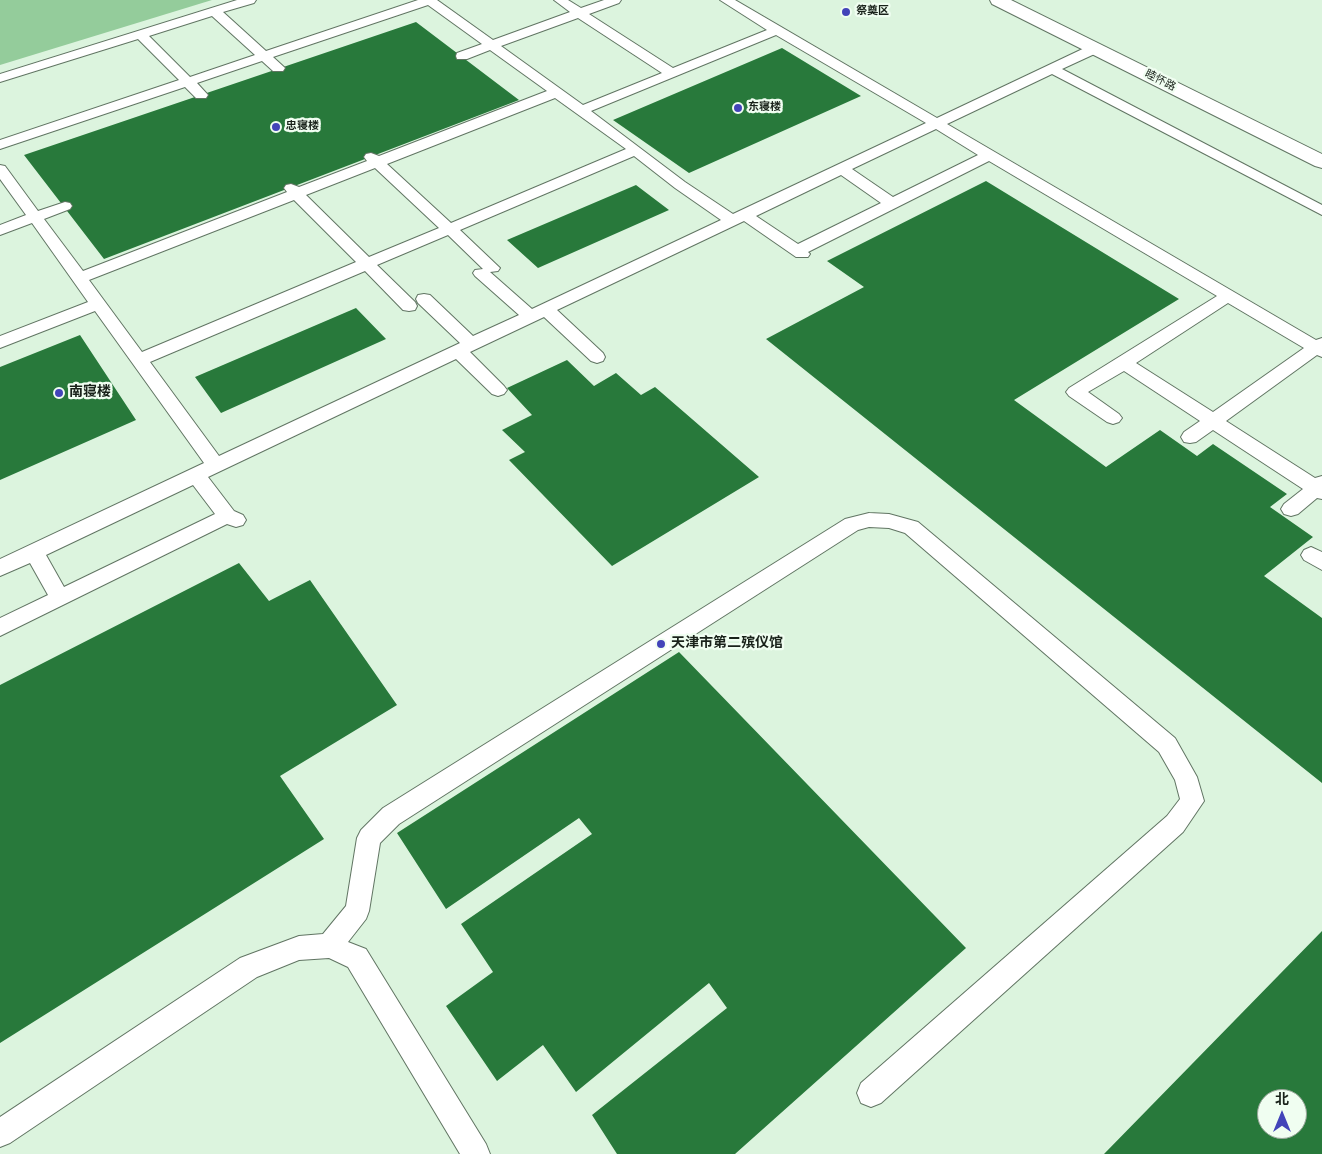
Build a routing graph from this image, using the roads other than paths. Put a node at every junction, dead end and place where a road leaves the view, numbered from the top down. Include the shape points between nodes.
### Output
1 (250, 0) edge
2 (430, 0) edge
3 (560, 0) edge
4 (615, 0) edge
5 (726, 0) edge
6 (998, 0) edge
7 (214, 11) junction
8 (580, 13) junction
9 (777, 30) junction
10 (140, 34) junction
11 (491, 46) junction
12 (1096, 48) junction
13 (264, 56) junction
14 (462, 56) dead end
15 (278, 68) dead end
16 (1052, 69) junction
17 (671, 73) junction
18 (0, 78) edge
19 (188, 82) junction
20 (557, 92) junction
21 (200, 95) dead end
22 (582, 110) junction
23 (936, 124) junction
24 (0, 145) edge
25 (636, 150) junction
26 (989, 155) junction
27 (374, 160) junction
28 (1322, 162) edge
29 (0, 169) edge
30 (842, 169) junction
31 (294, 191) junction
32 (891, 203) junction
33 (65, 206) dead end
34 (1322, 211) edge
35 (35, 218) junction
36 (739, 218) junction
37 (449, 229) junction
38 (0, 230) edge
39 (368, 264) junction
40 (80, 278) junction
41 (1228, 296) junction
42 (424, 299) dead end
43 (98, 304) junction
44 (409, 306) dead end
45 (546, 309) junction
46 (531, 317) junction
47 (0, 342) edge
48 (465, 348) junction
49 (1320, 348) edge
50 (597, 357) dead end
51 (140, 360) junction
52 (1124, 363) junction
53 (498, 390) dead end
54 (1113, 418) dead end
55 (1213, 421) junction
56 (1190, 437) dead end
57 (216, 466) junction
58 (196, 475) junction
59 (1320, 488) edge
60 (1291, 508) dead end
61 (34, 552) junction
62 (0, 568) edge
63 (60, 599) junction
64 (0, 628) edge
65 (329, 946) junction
66 (871, 1093) dead end
67 (0, 1133) edge
68 (476, 1154) edge

1 - 7 lane
2 - 11 lane
2 - 13 lane
3 - 8 lane
4 - 8 lane
5 - 9 lane
6 - 12 street, 睦怀路
7 - 10 lane
7 - 13 lane
8 - 11 lane
8 - 17 lane
9 - 17 lane
9 - 23 lane
10 - 18 lane
10 - 19 lane
11 - 14 lane
11 - 20 lane
12 - 16 lane
12 - 28 street, 睦怀路
13 - 15 lane
13 - 19 lane
16 - 23 lane
16 - 34 lane
17 - 22 lane
19 - 21 lane
19 - 24 lane
20 - 22 lane
20 - 27 lane
22 - 25 lane
23 - 26 lane
23 - 30 lane
25 - 36 lane via 680,184
25 - 37 lane
26 - 32 lane
26 - 41 lane
27 - 31 lane
27 - 37 lane
29 - 35 lane
30 - 32 lane
30 - 36 lane
31 - 39 lane
31 - 40 lane
32 - 36 lane via 799,252
33 - 35 lane
35 - 38 lane
35 - 40 lane
36 - 45 lane
37 - 39 lane
37 - 46 lane
39 - 44 lane
39 - 51 lane
40 - 43 lane
41 - 49 lane
41 - 52 lane
42 - 48 lane
43 - 47 lane
43 - 51 lane
45 - 46 lane
45 - 50 lane
46 - 48 lane
48 - 53 lane
48 - 57 lane
49 - 55 lane
51 - 57 lane
52 - 54 lane via 1076,392
52 - 55 lane
55 - 56 lane
55 - 59 lane
57 - 58 lane
58 - 61 lane
58 - 63 lane via 232,518
59 - 60 lane
61 - 62 lane
61 - 63 lane
63 - 64 lane
65 - 66 lane via 357,911 369,838 391,816 852,524 869,520 911,526 1167,745 1186,777 1192,801 1175,824
65 - 67 lane via 299,948 249,966
65 - 68 lane via 357,958

